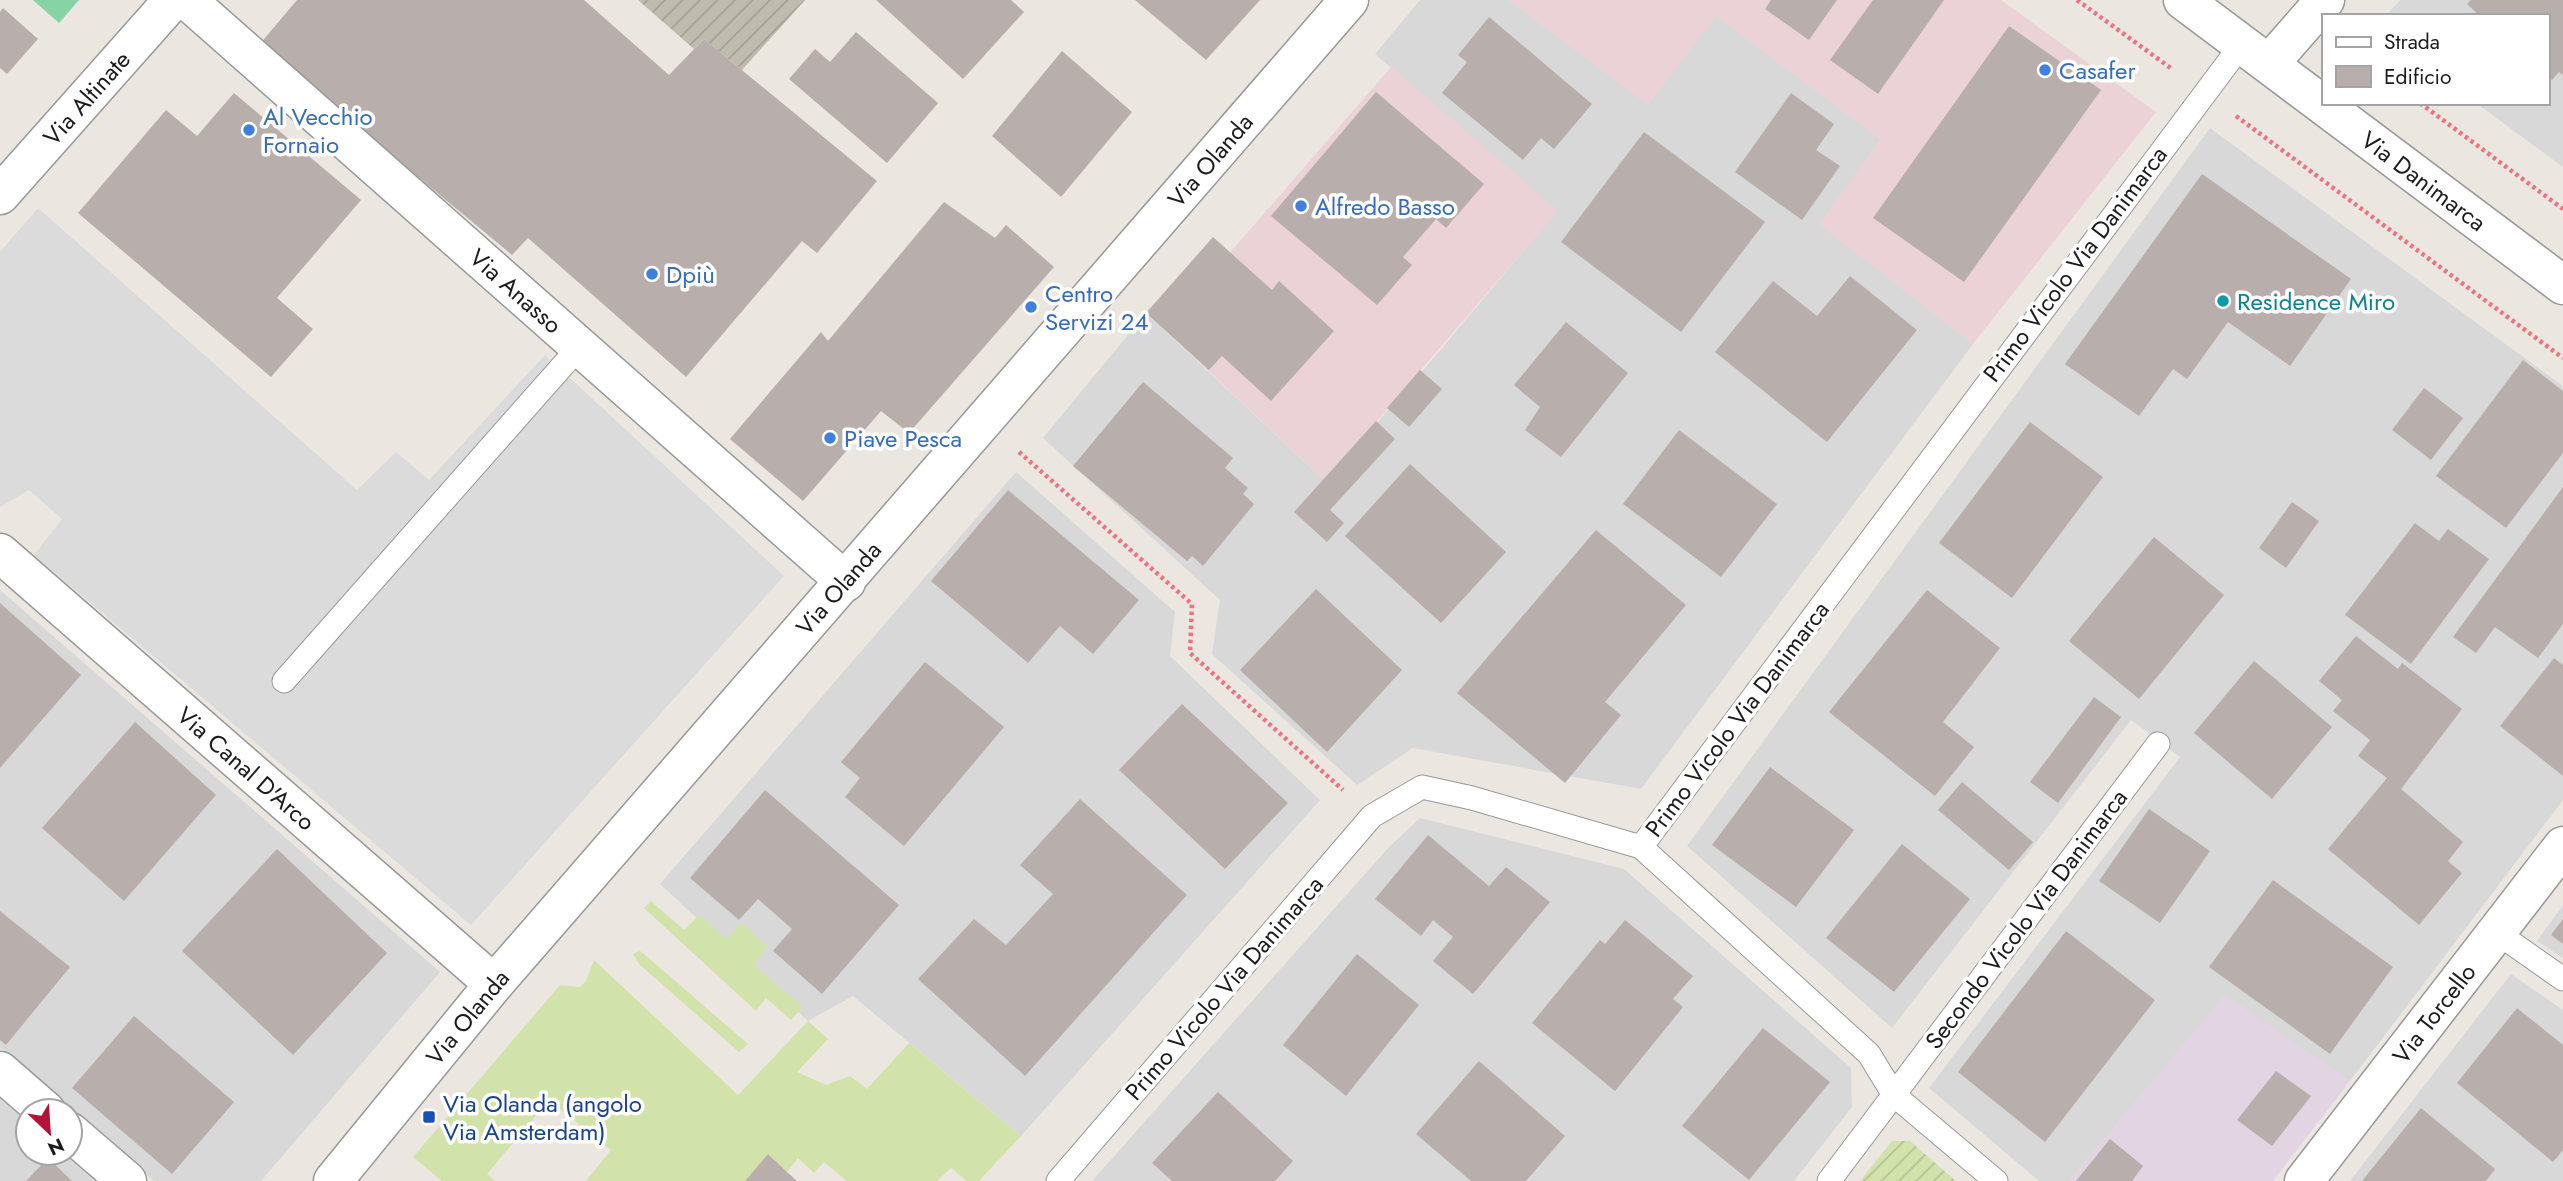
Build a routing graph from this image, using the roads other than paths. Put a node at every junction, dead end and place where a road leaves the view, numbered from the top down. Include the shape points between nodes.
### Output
1 (173, 0) edge
2 (187, 0) edge
3 (1349, 0) edge
4 (2183, 0) edge
5 (2325, 0) edge
6 (2255, 54) junction
7 (2322, 104) edge
8 (2323, 105) edge
9 (0, 195) edge
10 (2563, 285) edge
11 (580, 345) junction
12 (0, 553) edge
13 (846, 582) junction
14 (284, 681) dead end
15 (2158, 744) dead end
16 (2563, 846) edge
17 (1641, 847) junction
18 (2496, 932) junction
19 (2563, 979) edge
20 (494, 984) junction
21 (0, 1071) edge
22 (1894, 1095) junction
23 (30, 1097) edge
24 (84, 1144) edge
25 (127, 1181) edge
26 (333, 1181) edge
27 (1058, 1181) edge
28 (1829, 1181) edge
29 (1996, 1181) edge
30 (2304, 1181) edge

1 - 9 street, Via Altinate
2 - 11 street, Via Anasso
3 - 13 street, Via Olanda
4 - 6 street, Via Danimarca
5 - 6 street
6 - 7 street, Via Danimarca
6 - 17 lane, Primo Vicolo Via Danimarca via 2205,93
8 - 10 street, Via Danimarca
11 - 13 street, Via Anasso
11 - 14 lane
12 - 20 street, Via Canal D'Arco
13 - 20 street, Via Olanda
15 - 22 lane, Secondo Vicolo Via Danimarca
16 - 18 street, Via Torcello
17 - 22 lane via 1869,1054
17 - 27 lane, Primo Vicolo Via Danimarca via 1472,797 1422,787 1372,816
18 - 19 lane
18 - 30 street, Via Torcello
20 - 26 street, Via Olanda
21 - 23 street
22 - 28 lane, Secondo Vicolo Via Danimarca
22 - 29 lane
24 - 25 street

